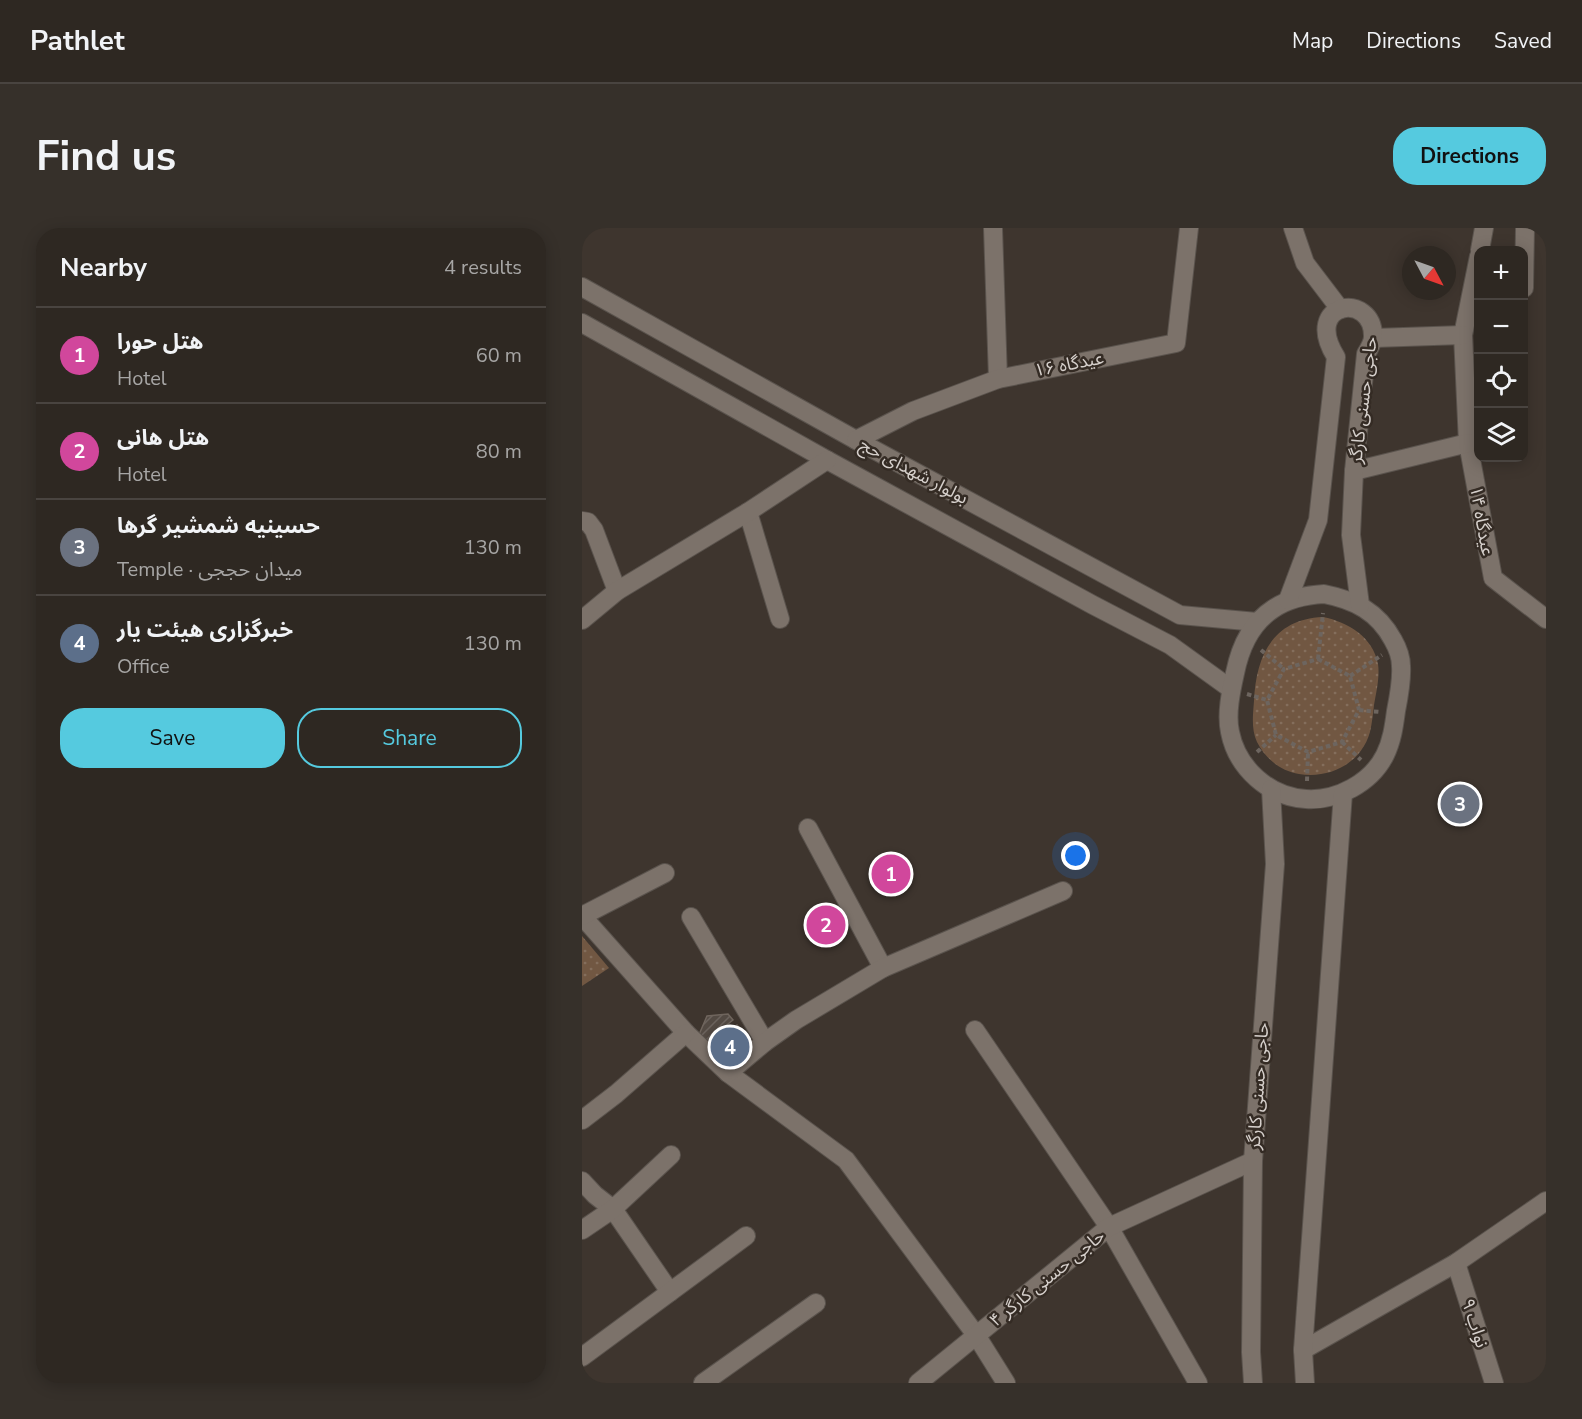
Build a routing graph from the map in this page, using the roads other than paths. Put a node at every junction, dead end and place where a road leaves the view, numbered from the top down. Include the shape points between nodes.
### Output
1 (993, 228) edge
2 (1189, 228) edge
3 (1293, 228) edge
4 (1484, 228) edge
5 (1525, 228) edge
6 (1481, 246) edge
7 (1525, 246) edge
8 (1474, 281) edge
9 (582, 287) edge
10 (1340, 309) junction
11 (582, 323) edge
12 (1463, 335) junction
13 (1374, 339) junction
14 (998, 379) junction
15 (856, 440) junction
16 (1468, 443) junction
17 (827, 460) junction
18 (1354, 471) junction
19 (748, 512) junction
20 (582, 521) edge
21 (618, 591) junction
22 (1288, 600) junction
23 (1360, 605) junction
24 (780, 619) dead end
25 (1546, 619) edge
26 (582, 620) edge
27 (1257, 622) junction
28 (1231, 689) junction
29 (1271, 789) junction
30 (1343, 793) junction
31 (808, 828) dead end
32 (665, 873) dead end
33 (1063, 891) dead end
34 (582, 916) edge
35 (691, 917) dead end
36 (883, 968) junction
37 (975, 1030) dead end
38 (686, 1033) junction
39 (765, 1042) junction
40 (728, 1073) junction
41 (582, 1120) edge
42 (671, 1155) dead end
43 (1253, 1161) junction
44 (582, 1181) edge
45 (1546, 1201) edge
46 (613, 1209) junction
47 (1109, 1227) junction
48 (582, 1230) edge
49 (746, 1236) dead end
50 (1456, 1263) junction
51 (670, 1292) junction
52 (816, 1303) dead end
53 (976, 1335) junction
54 (1303, 1350) junction
55 (582, 1357) edge
56 (703, 1383) edge
57 (918, 1383) edge
58 (1006, 1383) edge
59 (1198, 1383) edge
60 (1253, 1383) edge
61 (1305, 1383) edge
62 (1494, 1383) edge

1 - 14 street
2 - 14 street, عیدگاه ۱۶ via 1176,343
3 - 10 street via 1305,263
4 - 6 street
5 - 7 street
8 - 12 street, عیدگاه ۱۴
9 - 15 street, بولوار شهدای حج
10 - 13 street, حاجی حسنی کارگر via 1364,312
10 - 22 street, حاجی حسنی کارگر via 1330,317 1325,329 1336,357 1318,520
11 - 17 street, بولوار شهدای حج
12 - 13 street
12 - 16 street, عیدگاه ۱۴
13 - 18 street, حاجی حسنی کارگر via 1366,354
14 - 15 street, عیدگاه ۱۶ via 914,411
15 - 27 street, بولوار شهدای حج via 1180,615
16 - 18 street
16 - 25 street, عیدگاه ۱۴ via 1492,578
17 - 19 street
17 - 28 street, بولوار شهدای حج via 1170,645
18 - 23 street, حاجی حسنی کارگر via 1351,535
19 - 21 street
19 - 24 street
20 - 21 street via 594,530
21 - 26 street
22 - 23 street via 1324,594
22 - 27 street
23 - 30 street via 1388,629 1402,664 1392,739 1373,771
27 - 28 street via 1239,654
28 - 29 street via 1229,729 1234,747 1249,771
29 - 30 street via 1306,799
29 - 43 street, حاجی حسنی کارگر via 1275,864
30 - 54 street
31 - 36 street
32 - 34 street
33 - 36 street
34 - 38 street
35 - 39 street
36 - 39 street
37 - 47 street
38 - 40 street
38 - 41 street
39 - 40 street
40 - 53 street via 846,1160
42 - 46 street
43 - 47 street, حاجی حسنی کارگر ۴
43 - 60 street, حاجی حسنی کارگر
44 - 46 street
45 - 50 street
46 - 48 street
46 - 51 street
47 - 53 street, حاجی حسنی کارگر ۴
47 - 59 street
49 - 51 street
50 - 54 street
50 - 62 street, نواب ۹
51 - 55 street
52 - 56 street
53 - 57 street, حاجی حسنی کارگر ۴
53 - 58 street
54 - 61 street

